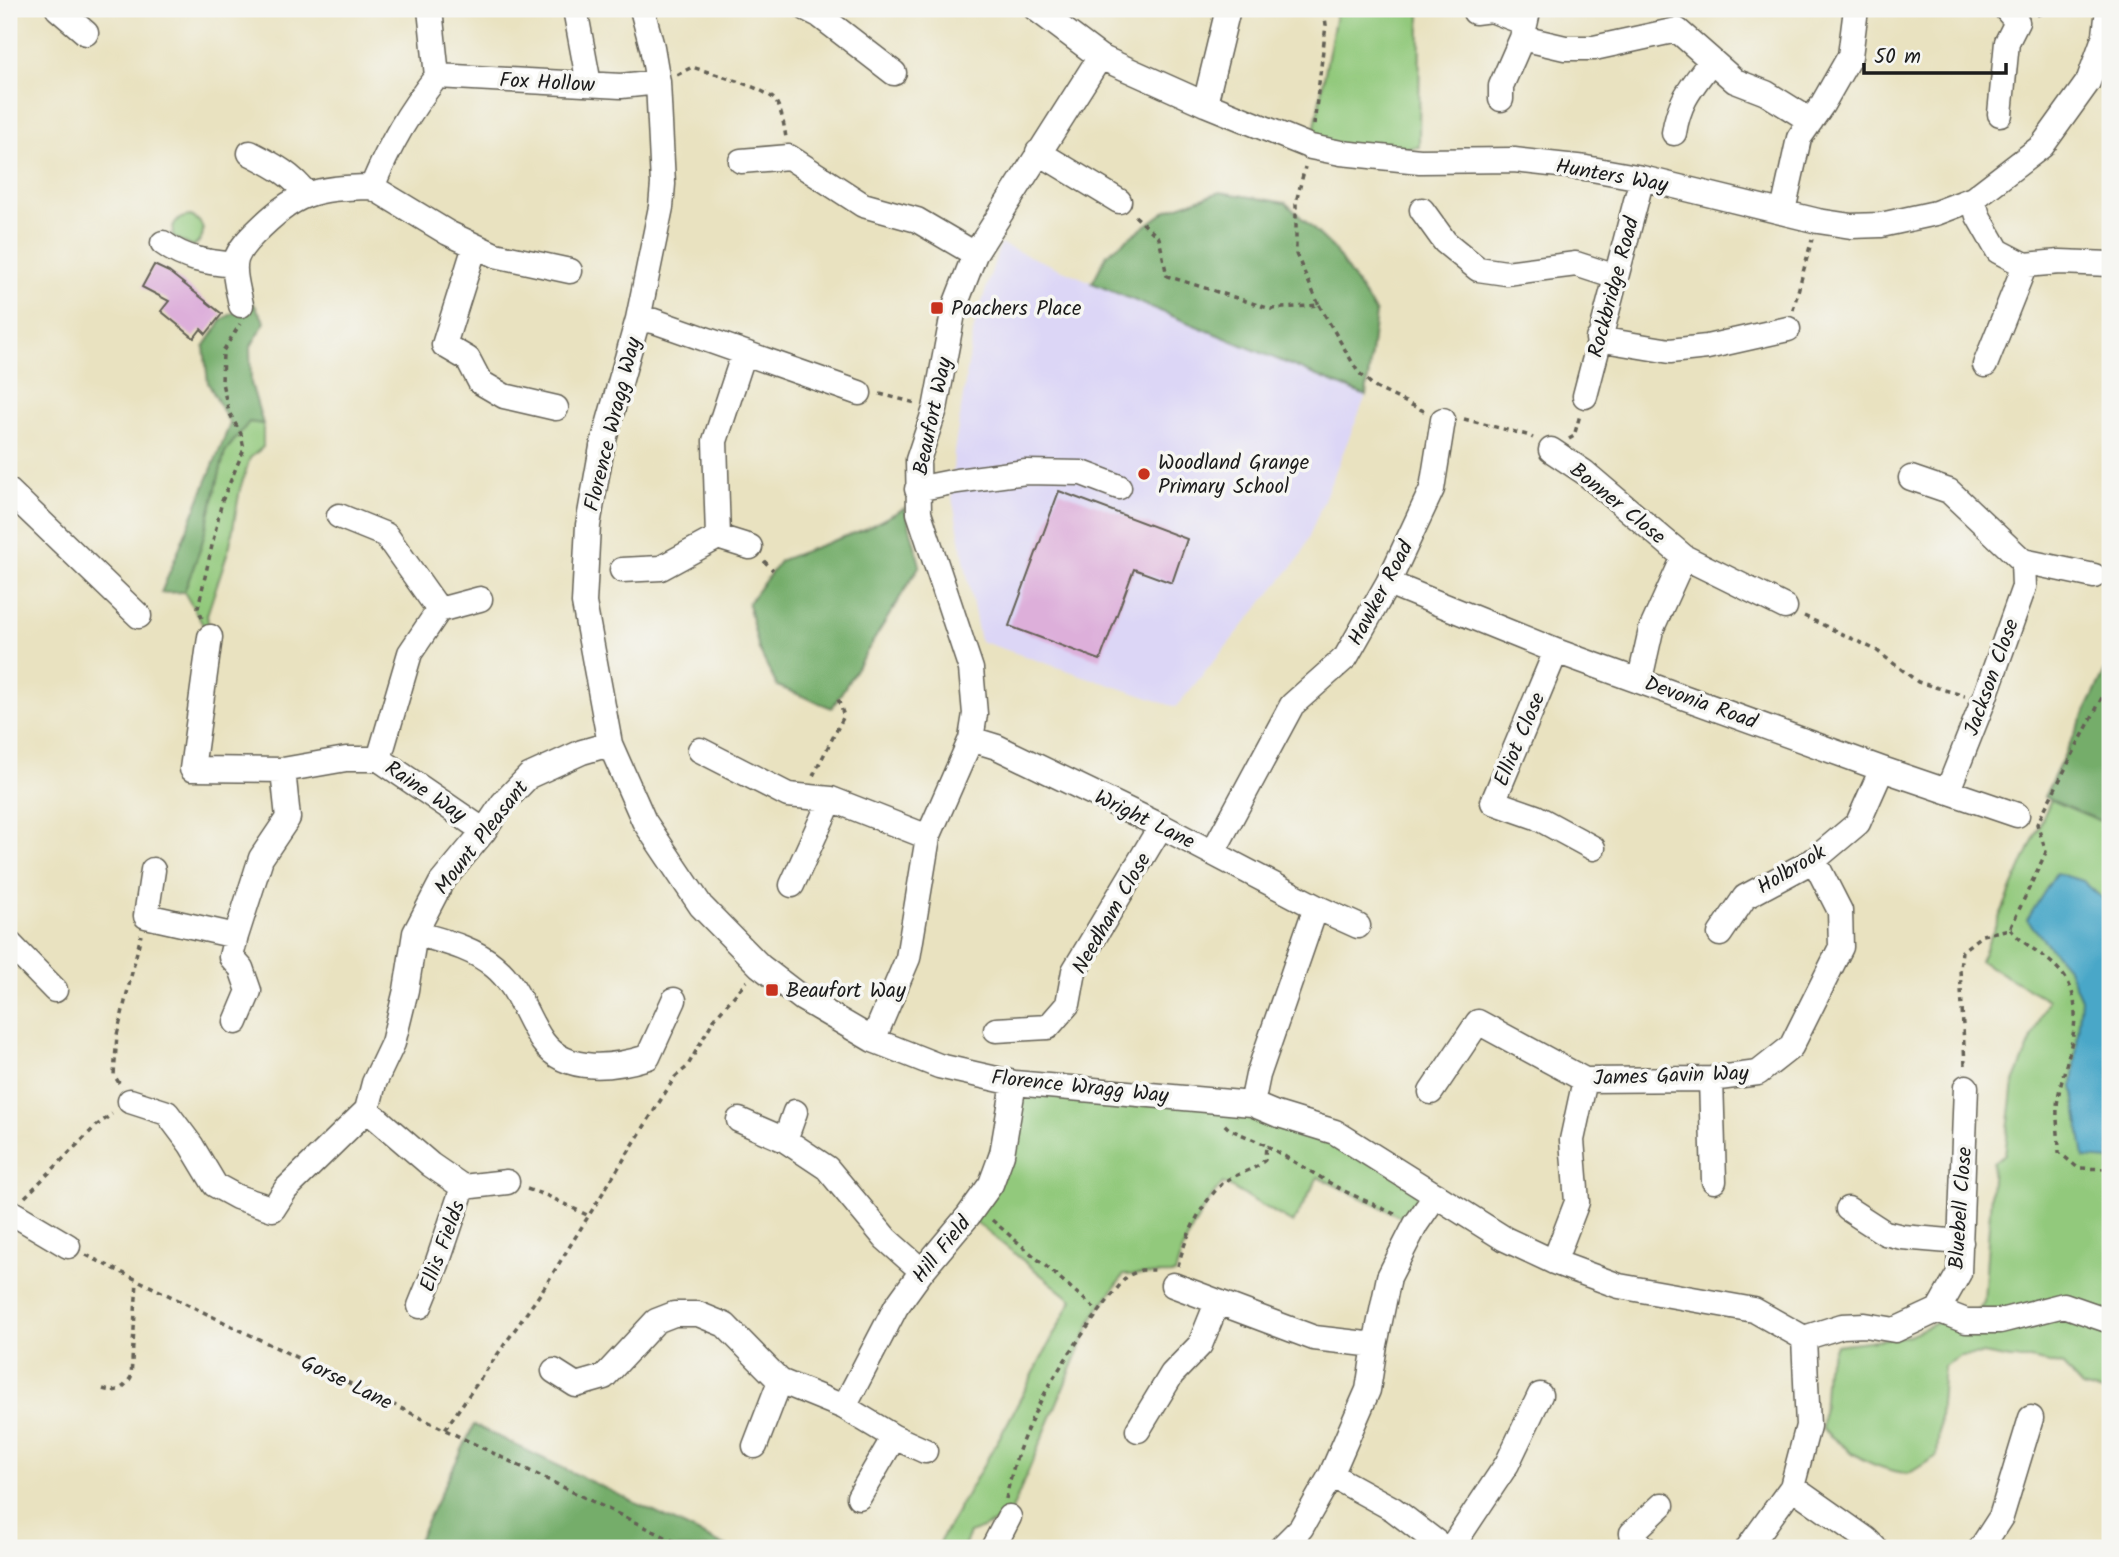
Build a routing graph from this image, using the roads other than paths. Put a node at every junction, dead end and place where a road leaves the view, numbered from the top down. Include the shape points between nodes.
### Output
1 (58, 9) edge
2 (430, 9) edge
3 (575, 9) edge
4 (642, 9) edge
5 (1036, 9) edge
6 (1228, 9) edge
7 (1856, 9) edge
8 (2108, 9) edge
9 (817, 11) edge
10 (1475, 12) dead end
11 (1678, 19) edge
12 (2010, 24) edge
13 (86, 33) dead end
14 (1522, 34) junction
15 (1100, 57) junction
16 (1711, 61) junction
17 (894, 73) dead end
18 (437, 76) junction
19 (658, 82) junction
20 (589, 84) junction
21 (1501, 99) dead end
22 (1205, 104) junction
23 (2000, 114) dead end
24 (1811, 121) junction
25 (1674, 133) dead end
26 (1038, 152) junction
27 (250, 153) dead end
28 (741, 161) dead end
29 (1642, 178) junction
30 (372, 187) junction
31 (306, 194) junction
32 (1973, 199) junction
33 (1119, 201) road end
34 (1422, 210) dead end
35 (1783, 211) junction
36 (163, 243) dead end
37 (474, 246) junction
38 (975, 254) junction
39 (2110, 264) edge
40 (235, 265) junction
41 (2025, 265) junction
42 (570, 271) dead end
43 (1616, 277) junction
44 (241, 304) road end
45 (638, 318) junction
46 (1788, 329) road end
47 (1598, 339) junction
48 (744, 353) junction
49 (1986, 365) dead end
50 (859, 393) road end
51 (1585, 396) road end
52 (556, 408) dead end
53 (1443, 420) road end
54 (1551, 450) road end
55 (1911, 478) dead end
56 (1119, 486) dead end
57 (917, 489) junction
58 (9, 491) edge
59 (339, 516) dead end
60 (718, 537) junction
61 (750, 547) dead end
62 (1684, 557) junction
63 (2024, 561) junction
64 (622, 570) dead end
65 (2094, 576) dead end
66 (1388, 583) junction
67 (480, 599) dead end
68 (1785, 607) road end
69 (439, 610) junction
70 (139, 616) dead end
71 (210, 637) road end
72 (1556, 651) junction
73 (1640, 679) junction
74 (971, 739) junction
75 (610, 744) junction
76 (700, 750) dead end
77 (379, 759) junction
78 (1882, 769) junction
79 (283, 770) junction
80 (1948, 790) junction
81 (831, 799) junction
82 (2017, 815) dead end
83 (1161, 826) junction
84 (484, 831) junction
85 (928, 837) junction
86 (1593, 848) dead end
87 (1213, 852) junction
88 (1814, 860) junction
89 (153, 870) dead end
90 (792, 885) dead end
91 (1316, 907) junction
92 (1358, 926) dead end
93 (415, 933) junction
94 (1720, 934) dead end
95 (236, 936) junction
96 (9, 943) edge
97 (55, 990) dead end
98 (674, 1000) dead end
99 (236, 1022) dead end
100 (996, 1030) dead end
101 (873, 1040) junction
102 (1711, 1079) junction
103 (1586, 1080) junction
104 (1014, 1083) junction
105 (1966, 1087) road end
106 (1431, 1092) dead end
107 (130, 1101) road end
108 (1252, 1104) junction
109 (367, 1110) junction
110 (795, 1112) dead end
111 (739, 1121) dead end
112 (785, 1140) junction
113 (1714, 1181) dead end
114 (507, 1182) road end
115 (463, 1187) junction
116 (1437, 1195) junction
117 (1848, 1209) dead end
118 (10, 1212) edge
119 (1961, 1241) junction
120 (68, 1246) road end
121 (1554, 1262) junction
122 (922, 1271) junction
123 (1173, 1284) road end
124 (1217, 1303) junction
125 (420, 1306) dead end
126 (1938, 1310) junction
127 (2110, 1321) edge
128 (1804, 1338) junction
129 (1375, 1345) junction
130 (554, 1371) dead end
131 (780, 1381) junction
132 (1540, 1395) dead end
133 (844, 1408) junction
134 (2031, 1418) dead end
135 (1138, 1430) dead end
136 (894, 1437) junction
137 (755, 1446) dead end
138 (925, 1451) dead end
139 (1331, 1475) junction
140 (1792, 1488) junction
141 (859, 1497) dead end
142 (1662, 1505) dead end
143 (1009, 1517) road end
144 (1637, 1546) edge
145 (993, 1548) edge
146 (1281, 1548) edge
147 (1444, 1548) edge
148 (1451, 1548) edge
149 (1748, 1548) edge
150 (1875, 1548) edge
151 (1982, 1548) edge

1 - 13 street
2 - 18 street
3 - 20 street
4 - 19 street, Florence Wragg Way
5 - 15 street, Hunters Way
6 - 22 street
7 - 24 street via 1850,56
8 - 32 street, Hunters Way via 2105,35 2088,82 2042,146
9 - 17 street
10 - 14 street via 1491,10
11 - 14 street via 1594,48 1565,48
11 - 16 street
12 - 23 street
14 - 21 street via 1501,86
15 - 22 street, Hunters Way
15 - 26 street, Beaufort Way
16 - 24 street via 1734,81 1766,93
16 - 25 street via 1677,112
18 - 20 street, Fox Hollow
18 - 30 street via 389,146
19 - 20 street, Fox Hollow
19 - 45 street, Florence Wragg Way via 663,184
22 - 29 street, Hunters Way via 1311,147 1341,153 1420,161 1514,160
24 - 35 street via 1799,138
26 - 33 street
26 - 38 street, Beaufort Way
27 - 31 street via 278,167
28 - 38 street via 789,157 863,205 917,220
29 - 35 street, Hunters Way
29 - 43 street, Rockbridge Road
30 - 31 street via 335,187
30 - 37 street
31 - 40 street via 277,211 243,245
32 - 35 street, Hunters Way via 1881,225 1851,226
32 - 41 street via 1998,251
34 - 43 street via 1445,242 1478,269 1506,273 1576,264
36 - 40 street via 178,255
37 - 42 street
37 - 52 street via 444,345 468,359 480,382 504,396
38 - 57 street, Beaufort Way via 954,308 935,409 918,460
39 - 41 street
40 - 44 street
41 - 49 street
43 - 47 street, Rockbridge Road
45 - 48 street
45 - 75 street, Florence Wragg Way via 602,447 588,525 584,603
46 - 47 street via 1670,351
47 - 51 street, Rockbridge Road
48 - 50 street
48 - 60 street via 715,441
53 - 66 street, Hawker Road via 1432,489
54 - 62 street, Bonner Close via 1584,472
55 - 63 street via 1949,491
56 - 57 street via 1082,473 1026,472
57 - 74 street, Beaufort Way via 919,513 971,668 975,714
58 - 70 street
59 - 69 street via 386,535
60 - 61 street
60 - 64 street via 661,568
62 - 68 street, Bonner Close
62 - 73 street, Bonner Close via 1651,630
63 - 65 street
63 - 80 street, Jackson Close via 2024,587
66 - 72 street, Devonia Road
66 - 87 street, Hawker Road via 1346,657 1292,705
67 - 69 street
69 - 77 street via 410,653
71 - 79 street, Raine Way via 192,769
72 - 73 street, Devonia Road
72 - 86 street, Elliot Close via 1493,802 1536,817
73 - 78 street, Devonia Road
74 - 83 street, Wright Lane via 997,747
74 - 85 street, Beaufort Way
75 - 84 street, Mount Pleasant via 529,776
75 - 101 street, Florence Wragg Way via 644,821 701,906 760,966 803,999
76 - 81 street via 788,795
77 - 79 street, Raine Way
77 - 84 street, Raine Way
78 - 80 street, Devonia Road
78 - 88 street, Holbrook via 1858,823
79 - 95 street via 288,818 261,858
80 - 82 street, Devonia Road
81 - 85 street
81 - 90 street
83 - 87 street, Wright Lane
83 - 100 street, Needham Close via 1074,971 1068,1003 1048,1027
84 - 93 street, Mount Pleasant via 441,883
85 - 101 street, Beaufort Way via 908,958
87 - 91 street, Wright Lane
88 - 94 street, Holbrook via 1745,897
88 - 102 street, James Gavin Way via 1840,911 1841,947 1791,1046 1758,1073
89 - 95 street via 146,916
91 - 92 street, Wright Lane
91 - 108 street
93 - 98 street via 473,951 494,965 518,993 544,1044 581,1064 651,1062
93 - 109 street, Mount Pleasant via 393,1043
95 - 99 street via 231,957 241,968 249,991
96 - 97 street
101 - 104 street, Florence Wragg Way via 939,1066
102 - 103 street, James Gavin Way
102 - 113 street
103 - 106 street, James Gavin Way via 1478,1022
103 - 121 street via 1572,1140 1577,1202
104 - 108 street, Florence Wragg Way
104 - 122 street, Hill Field via 1002,1154 991,1184
105 - 119 street, Bluebell Close
107 - 109 street, Mount Pleasant via 167,1113 215,1185 273,1209 286,1189
108 - 116 street, Florence Wragg Way via 1335,1132
109 - 115 street, Ellis Fields
110 - 112 street
111 - 112 street
112 - 122 street via 827,1168 886,1239
114 - 115 street, Ellis Fields
115 - 125 street, Ellis Fields
116 - 121 street, Florence Wragg Way via 1504,1238
116 - 129 street via 1389,1277
117 - 119 street via 1885,1233
118 - 120 street
119 - 126 street, Bluebell Close via 1959,1273
121 - 128 street, Florence Wragg Way via 1619,1286 1754,1310
122 - 133 street, Hill Field via 895,1307
123 - 124 street
124 - 129 street via 1314,1338
124 - 135 street via 1200,1345 1172,1374
126 - 127 street via 1966,1321 2000,1321 2064,1305
126 - 128 street via 1895,1330 1842,1326
128 - 140 street via 1808,1426
129 - 139 street via 1368,1390
130 - 131 street via 574,1395 604,1377 656,1321 674,1314 698,1314 725,1325
131 - 133 street
131 - 137 street
132 - 148 street via 1507,1464
133 - 136 street
134 - 151 street via 2001,1517
136 - 138 street
136 - 141 street
139 - 146 street via 1301,1528
139 - 147 street via 1393,1509
140 - 149 street
140 - 150 street
142 - 144 street via 1632,1533
143 - 145 street

